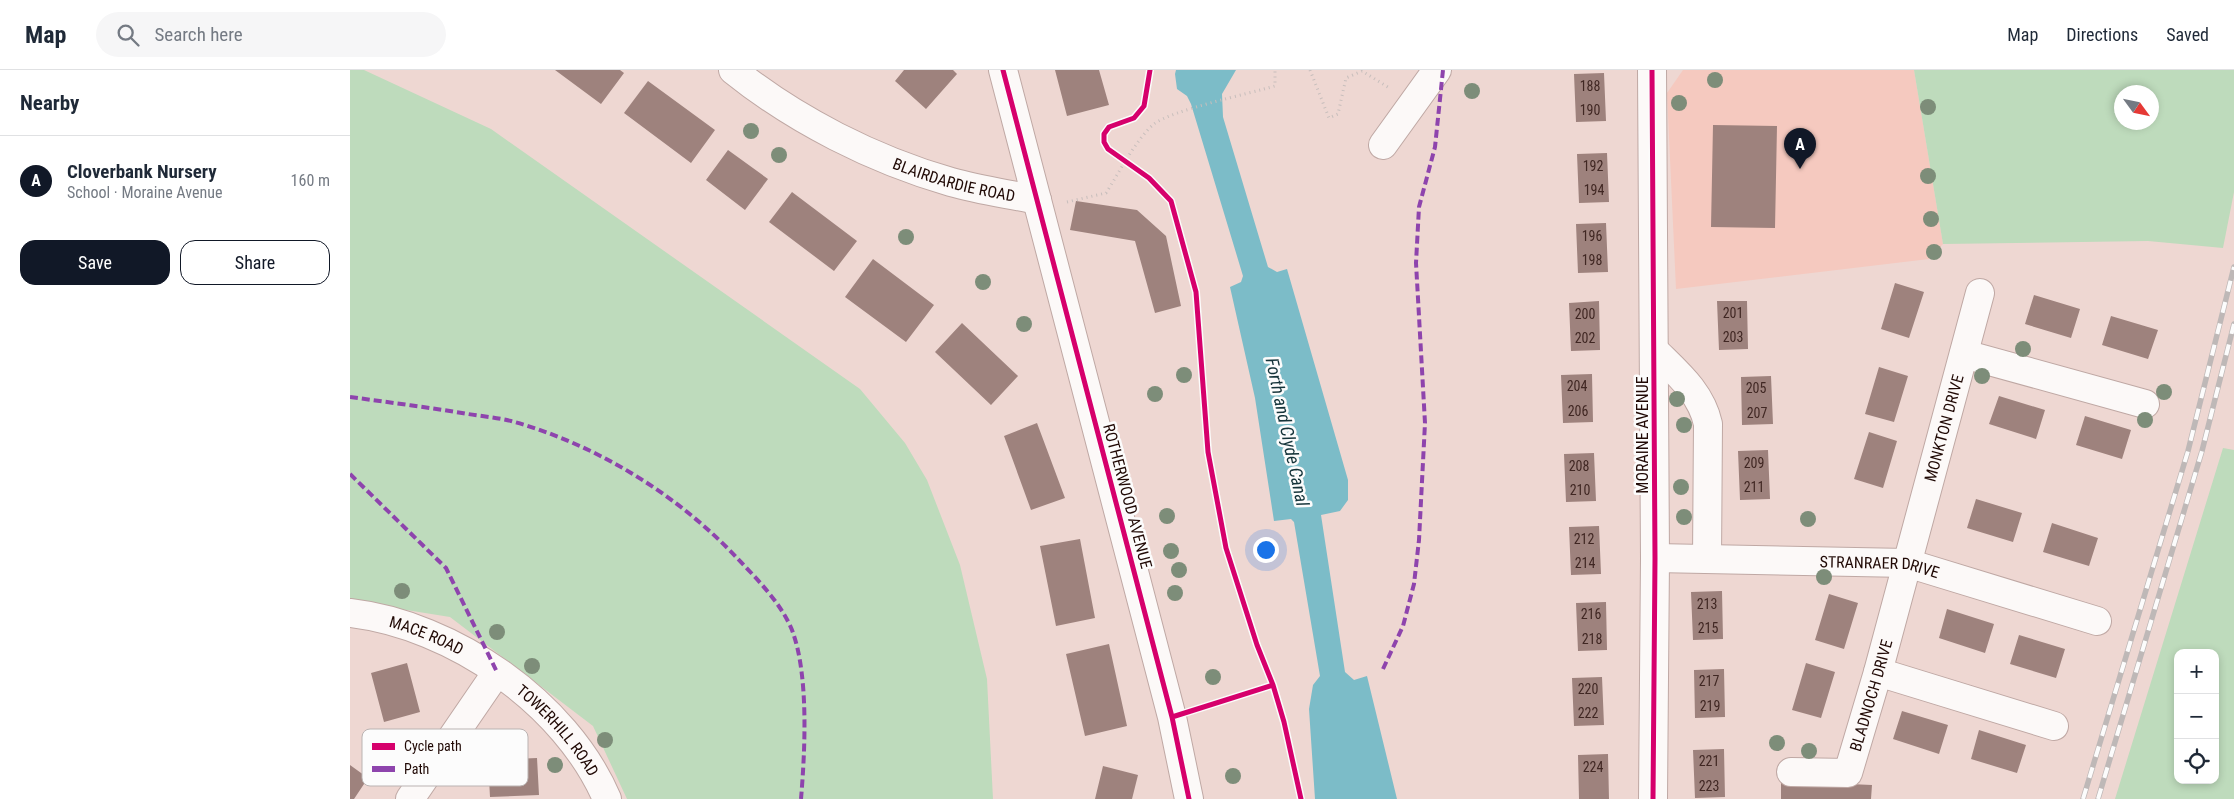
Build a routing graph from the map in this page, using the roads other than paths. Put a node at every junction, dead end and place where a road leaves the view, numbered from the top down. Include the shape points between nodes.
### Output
1 (732, 70) edge
2 (1003, 70) edge
3 (1437, 70) edge
4 (1652, 70) edge
5 (1383, 145) dead end
6 (1037, 200) junction
7 (1980, 293) dead end
8 (1654, 350) junction
9 (1964, 354) junction
10 (2145, 404) dead end
11 (1655, 558) junction
12 (1706, 559) junction
13 (1907, 563) junction
14 (350, 613) edge
15 (2098, 620) dead end
16 (497, 672) junction
17 (1878, 672) junction
18 (2054, 726) dead end
19 (458, 729) edge
20 (1791, 772) dead end
21 (419, 786) edge
22 (410, 799) edge
23 (608, 799) edge
24 (1190, 799) edge
25 (1653, 799) edge

1 - 6 street, BLAIRDARDIE ROAD via 811,123 889,160 952,182
2 - 6 street, ROTHERWOOD AVENUE
3 - 5 street
4 - 8 street, MORAINE AVENUE
6 - 24 street, ROTHERWOOD AVENUE via 1172,717
7 - 9 street, MONKTON DRIVE
8 - 11 street, MORAINE AVENUE
8 - 12 street via 1692,388 1705,409 1708,424
9 - 10 street
9 - 13 street, MONKTON DRIVE
11 - 12 street, STRANRAER DRIVE
11 - 25 street, MORAINE AVENUE
12 - 13 street, STRANRAER DRIVE
13 - 15 street, STRANRAER DRIVE
13 - 17 street, BLADNOCH DRIVE
14 - 16 street, MACE ROAD via 443,639
16 - 19 street
16 - 23 street, TOWERHILL ROAD via 556,722 576,745
17 - 18 street
17 - 20 street, BLADNOCH DRIVE via 1848,774
21 - 22 street

